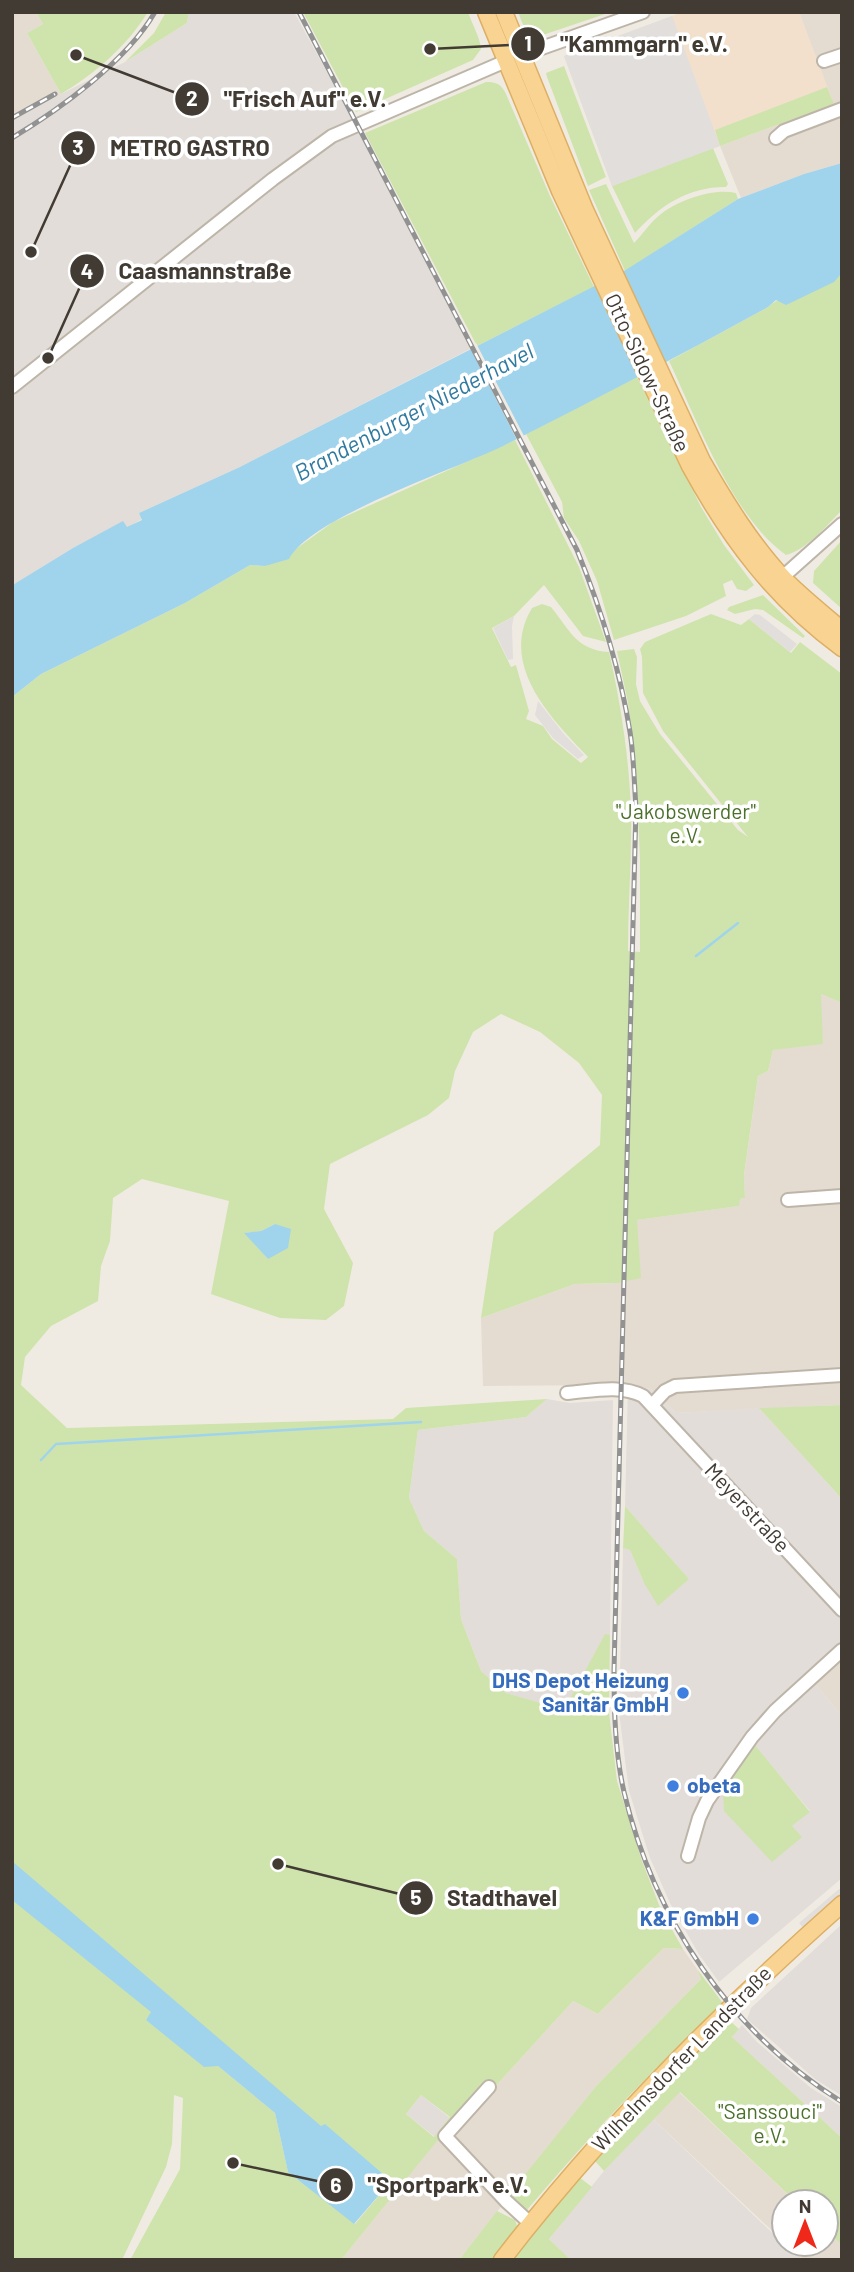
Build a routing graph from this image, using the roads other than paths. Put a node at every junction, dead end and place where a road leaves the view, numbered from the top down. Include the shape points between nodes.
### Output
1 (486, 12) edge
2 (504, 12) edge
3 (641, 13) edge
4 (842, 54) edge
5 (522, 55) junction
6 (506, 61) junction
7 (824, 61) dead end
8 (842, 109) edge
9 (776, 138) dead end
10 (601, 261) junction
11 (12, 387) edge
12 (842, 524) edge
13 (777, 582) junction
14 (842, 630) edge
15 (842, 648) edge
16 (842, 1196) edge
17 (788, 1200) dead end
18 (842, 1375) edge
19 (567, 1393) dead end
20 (652, 1405) junction
21 (842, 1611) edge
22 (842, 1650) edge
23 (688, 1856) dead end
24 (842, 1904) edge
25 (489, 2087) dead end
26 (530, 2223) junction
27 (502, 2260) edge

1 - 6 main road, Otto-Sidow-Straße
2 - 5 main road, Otto-Sidow-Straße
3 - 5 street
4 - 7 street
5 - 6 main road
5 - 10 main road, Otto-Sidow-Straße
6 - 10 main road, Otto-Sidow-Straße via 560,191
6 - 11 street via 357,123 321,143
8 - 9 street
10 - 13 main road, Otto-Sidow-Straße via 660,385 724,500
12 - 13 street
13 - 14 main road, Otto-Sidow-Straße
13 - 15 main road, Otto-Sidow-Straße via 797,613
16 - 17 street
18 - 20 street via 675,1386
19 - 20 street via 632,1390
20 - 21 street, Meyerstraße
22 - 23 street via 752,1737 707,1801
24 - 26 main road, Wilhelmsdorfer Landstraße via 759,1979 636,2103
25 - 26 street via 446,2136
26 - 27 main road, Wilhelmsdorfer Landstraße

